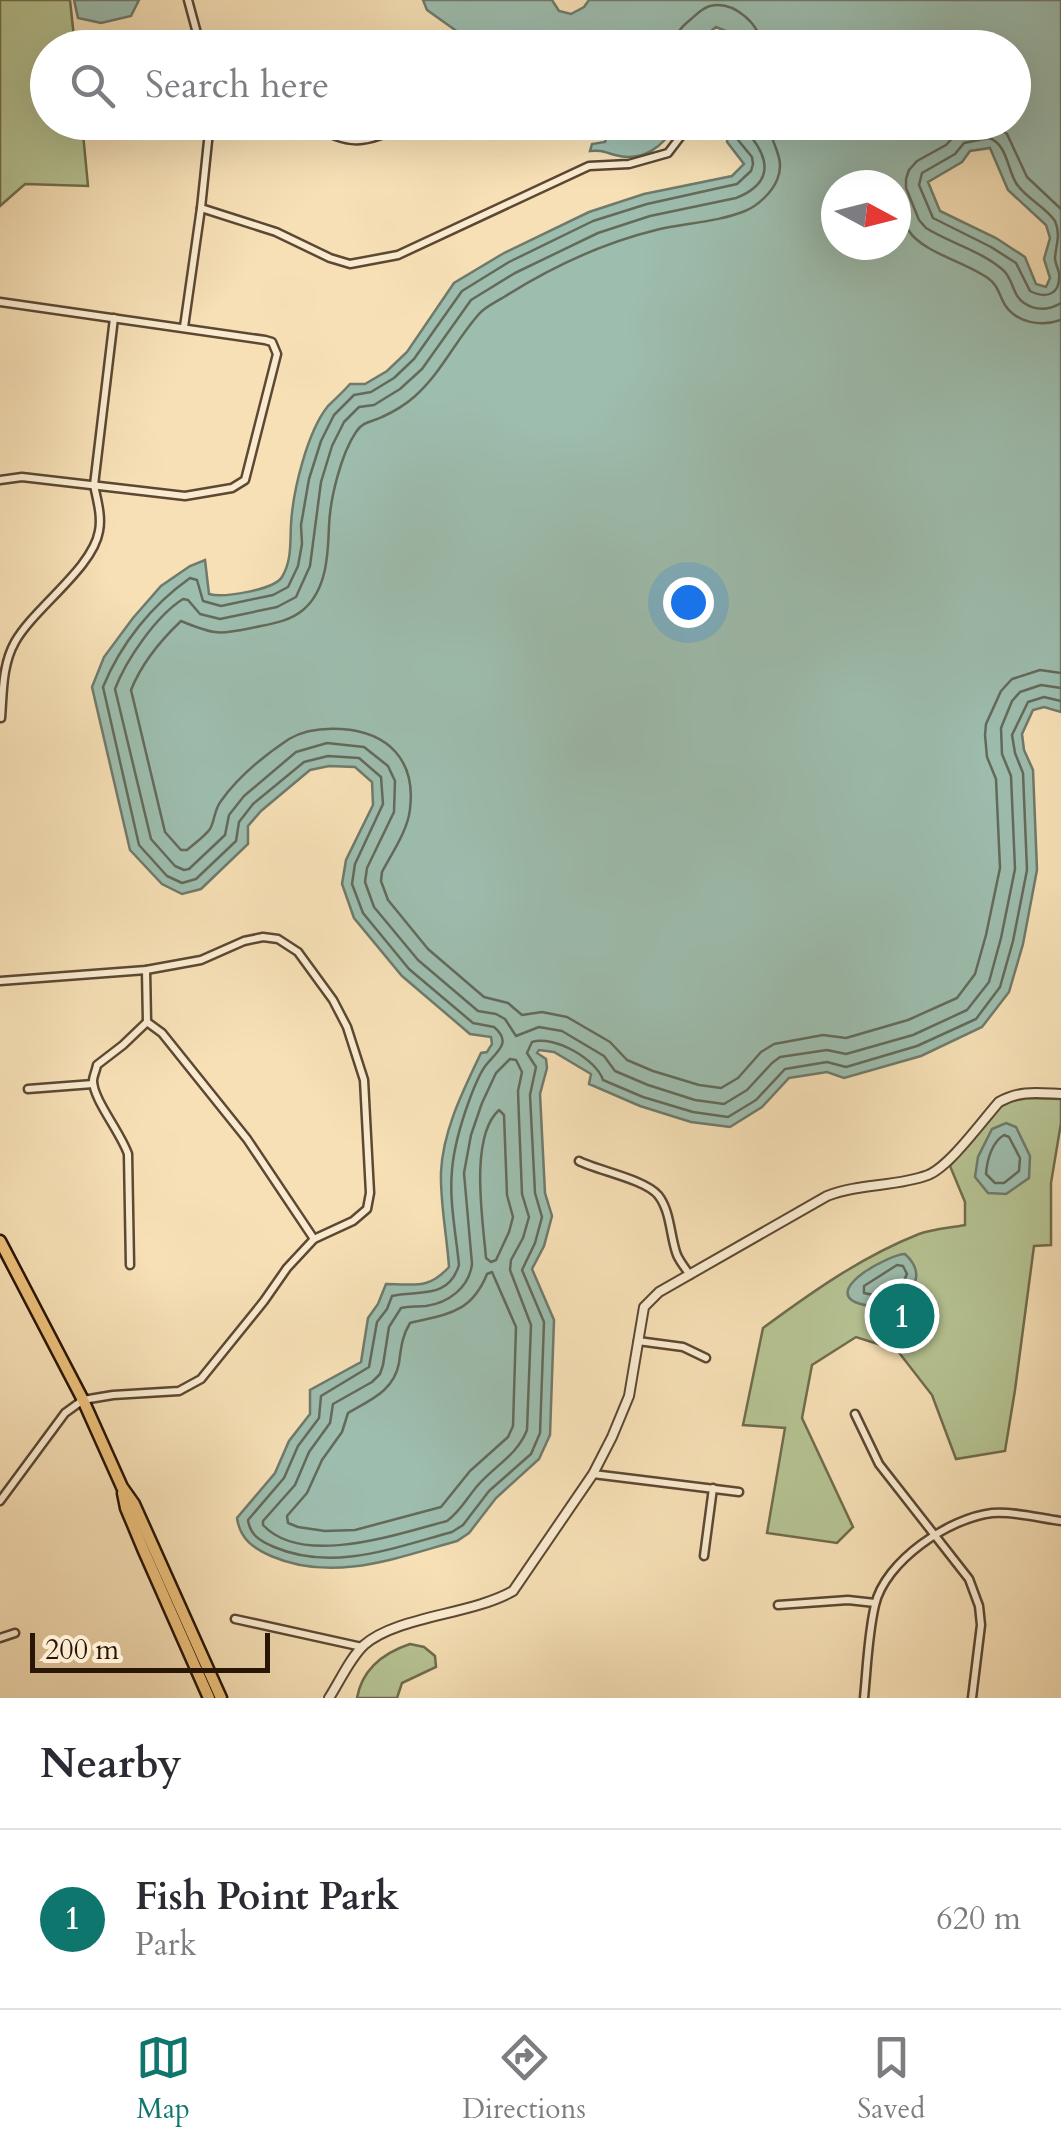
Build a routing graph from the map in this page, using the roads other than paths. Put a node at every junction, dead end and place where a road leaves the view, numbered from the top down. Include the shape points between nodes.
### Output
1 (188, 0) edge
2 (196, 30) edge
3 (208, 140) edge
4 (344, 140) edge
5 (372, 140) edge
6 (678, 140) edge
7 (201, 208) junction
8 (0, 302) edge
9 (114, 318) junction
10 (184, 327) junction
11 (0, 480) edge
12 (94, 485) junction
13 (1, 718) edge
14 (146, 970) junction
15 (0, 981) edge
16 (147, 1022) junction
17 (93, 1084) junction
18 (28, 1088) dead end
19 (1061, 1094) edge
20 (580, 1161) dead end
21 (314, 1239) junction
22 (0, 1241) edge
23 (130, 1265) dead end
24 (691, 1276) junction
25 (638, 1341) junction
26 (706, 1358) dead end
27 (83, 1400) junction
28 (855, 1414) dead end
29 (592, 1474) junction
30 (122, 1487) junction
31 (713, 1488) junction
32 (740, 1492) dead end
33 (0, 1501) edge
34 (1061, 1521) edge
35 (936, 1535) junction
36 (704, 1556) dead end
37 (876, 1603) junction
38 (778, 1605) dead end
39 (235, 1620) dead end
40 (15, 1633) dead end
41 (0, 1638) edge
42 (362, 1647) junction
43 (208, 1698) edge
44 (221, 1698) edge
45 (329, 1698) edge
46 (864, 1698) edge
47 (972, 1698) edge

1 - 2 street
3 - 7 street
4 - 5 street
6 - 7 street via 668,153 590,166 374,261 330,258
7 - 10 street
8 - 9 street
9 - 10 street
9 - 12 street
10 - 12 street via 272,342 277,354 246,480 184,496
11 - 12 street
12 - 13 street via 99,532 92,552 16,640 7,660
14 - 15 street
14 - 16 street
14 - 21 street via 201,960 244,941 278,939 298,952 332,1000 364,1080 370,1193 367,1209 353,1221
16 - 17 street via 97,1065
16 - 21 street via 247,1138
17 - 18 street
17 - 23 street via 128,1154
19 - 24 street via 1011,1095 930,1174 828,1196
20 - 24 street via 658,1194 677,1258
21 - 27 street via 201,1379 179,1391
22 - 27 main road
24 - 25 street via 644,1307
25 - 26 street via 683,1347
25 - 29 street via 628,1396
27 - 30 main road
27 - 33 street via 65,1414
28 - 35 street via 879,1464
29 - 31 street
29 - 42 street via 513,1592 395,1628
30 - 43 main road
30 - 44 main road
31 - 32 street
31 - 36 street
34 - 35 street via 996,1512
35 - 37 street via 899,1564
35 - 47 street via 969,1578 979,1606
37 - 38 street
37 - 46 street
39 - 42 street
40 - 41 street
42 - 45 street

